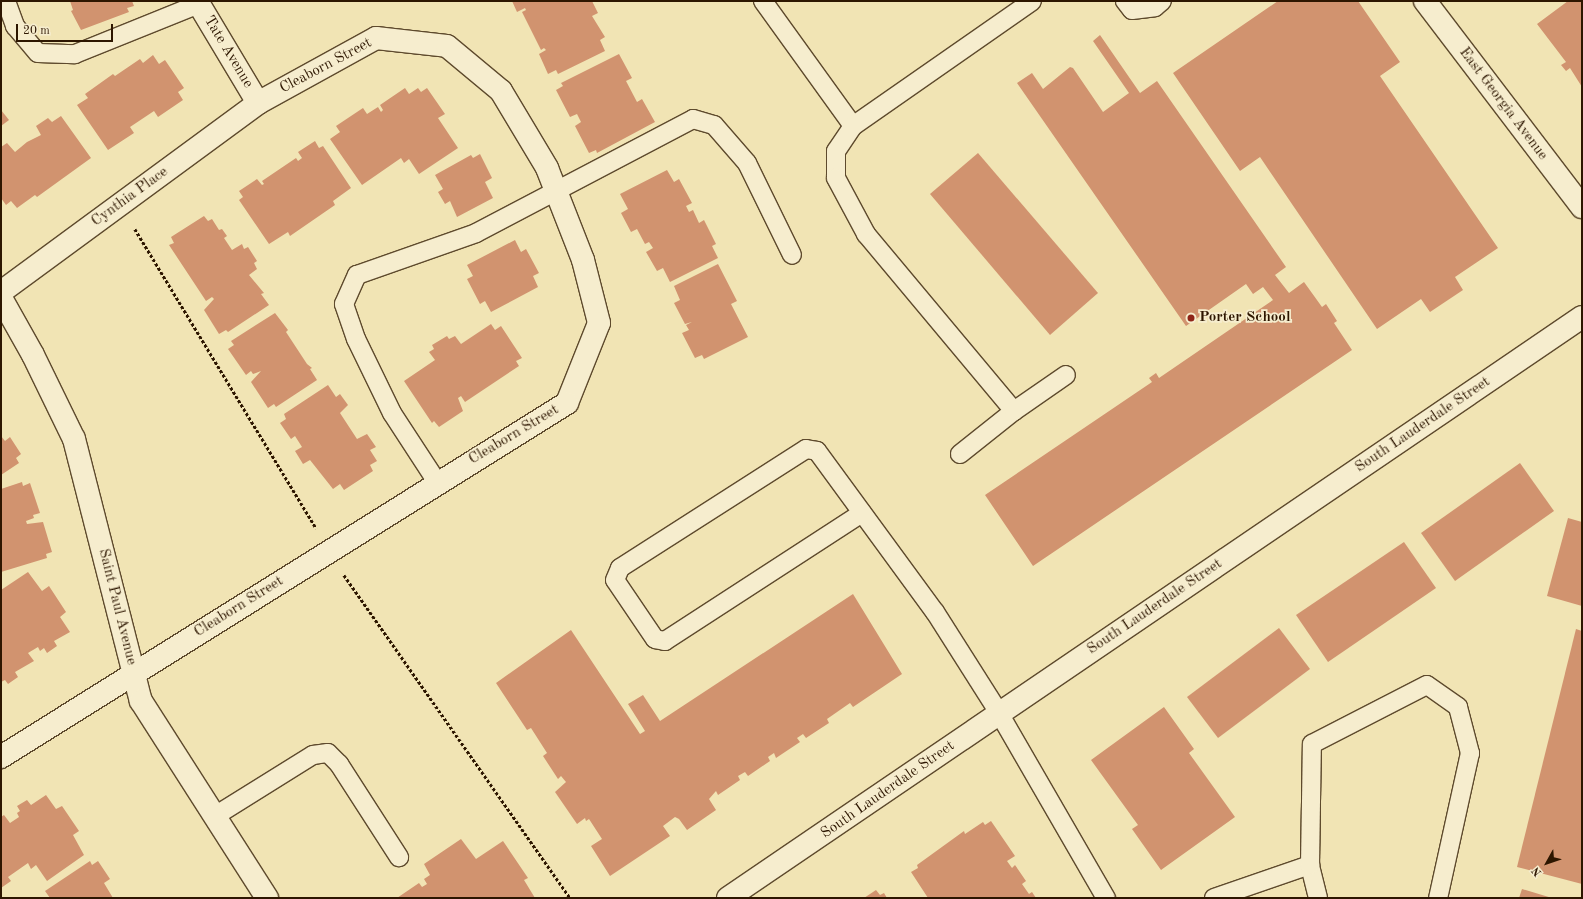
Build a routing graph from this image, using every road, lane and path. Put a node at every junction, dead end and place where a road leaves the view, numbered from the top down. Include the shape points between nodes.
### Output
1 (6, 1) edge
2 (763, 1) edge
3 (1032, 1) edge
4 (1125, 1) edge
5 (1162, 1) edge
6 (1425, 1) edge
7 (198, 2) edge
8 (258, 102) junction
9 (853, 126) junction
10 (555, 190) junction
11 (1582, 207) edge
12 (792, 255) dead end
13 (1, 292) edge
14 (1, 298) edge
15 (1582, 317) edge
16 (1066, 375) dead end
17 (1014, 411) junction
18 (960, 454) dead end
19 (437, 482) junction
20 (862, 513) junction
21 (133, 672) junction
22 (999, 712) junction
23 (1, 757) edge
24 (215, 816) junction
25 (399, 857) dead end
26 (1310, 865) junction
27 (267, 898) edge
28 (728, 898) edge
29 (1106, 898) edge
30 (1214, 898) edge
31 (1318, 898) edge
32 (1438, 898) edge

1 - 7 lane via 15,26 38,53 75,54
2 - 9 lane
3 - 9 lane
4 - 5 lane via 1132,10 1155,7
6 - 11 street, East Georgia Avenue
7 - 8 street, Tate Avenue
8 - 10 street, Cleaborn Street via 376,38 447,46 501,91 547,168
8 - 13 street, Cynthia Place
9 - 17 lane via 836,151 836,178 866,234
10 - 12 lane via 693,119 714,125 747,163
10 - 19 street, Cleaborn Street via 582,260 599,323 567,402
10 - 19 lane via 476,233 357,275 344,304 356,339 392,413
14 - 21 street, Saint Paul Avenue via 33,355 74,439
15 - 22 street, South Lauderdale Street
16 - 17 lane
17 - 18 lane
19 - 21 street, Cleaborn Street
20 - 20 lane via 817,450 806,449 620,568 615,580 655,639 665,642
20 - 22 lane via 935,612
21 - 23 street, Cleaborn Street
21 - 24 street, Saint Paul Avenue via 141,701
22 - 28 street, South Lauderdale Street via 850,818
22 - 29 lane
24 - 25 lane via 313,755 328,753 339,764
24 - 27 street, Saint Paul Avenue
26 - 30 lane
26 - 31 lane
26 - 32 lane via 1312,744 1427,685 1458,707 1470,753

